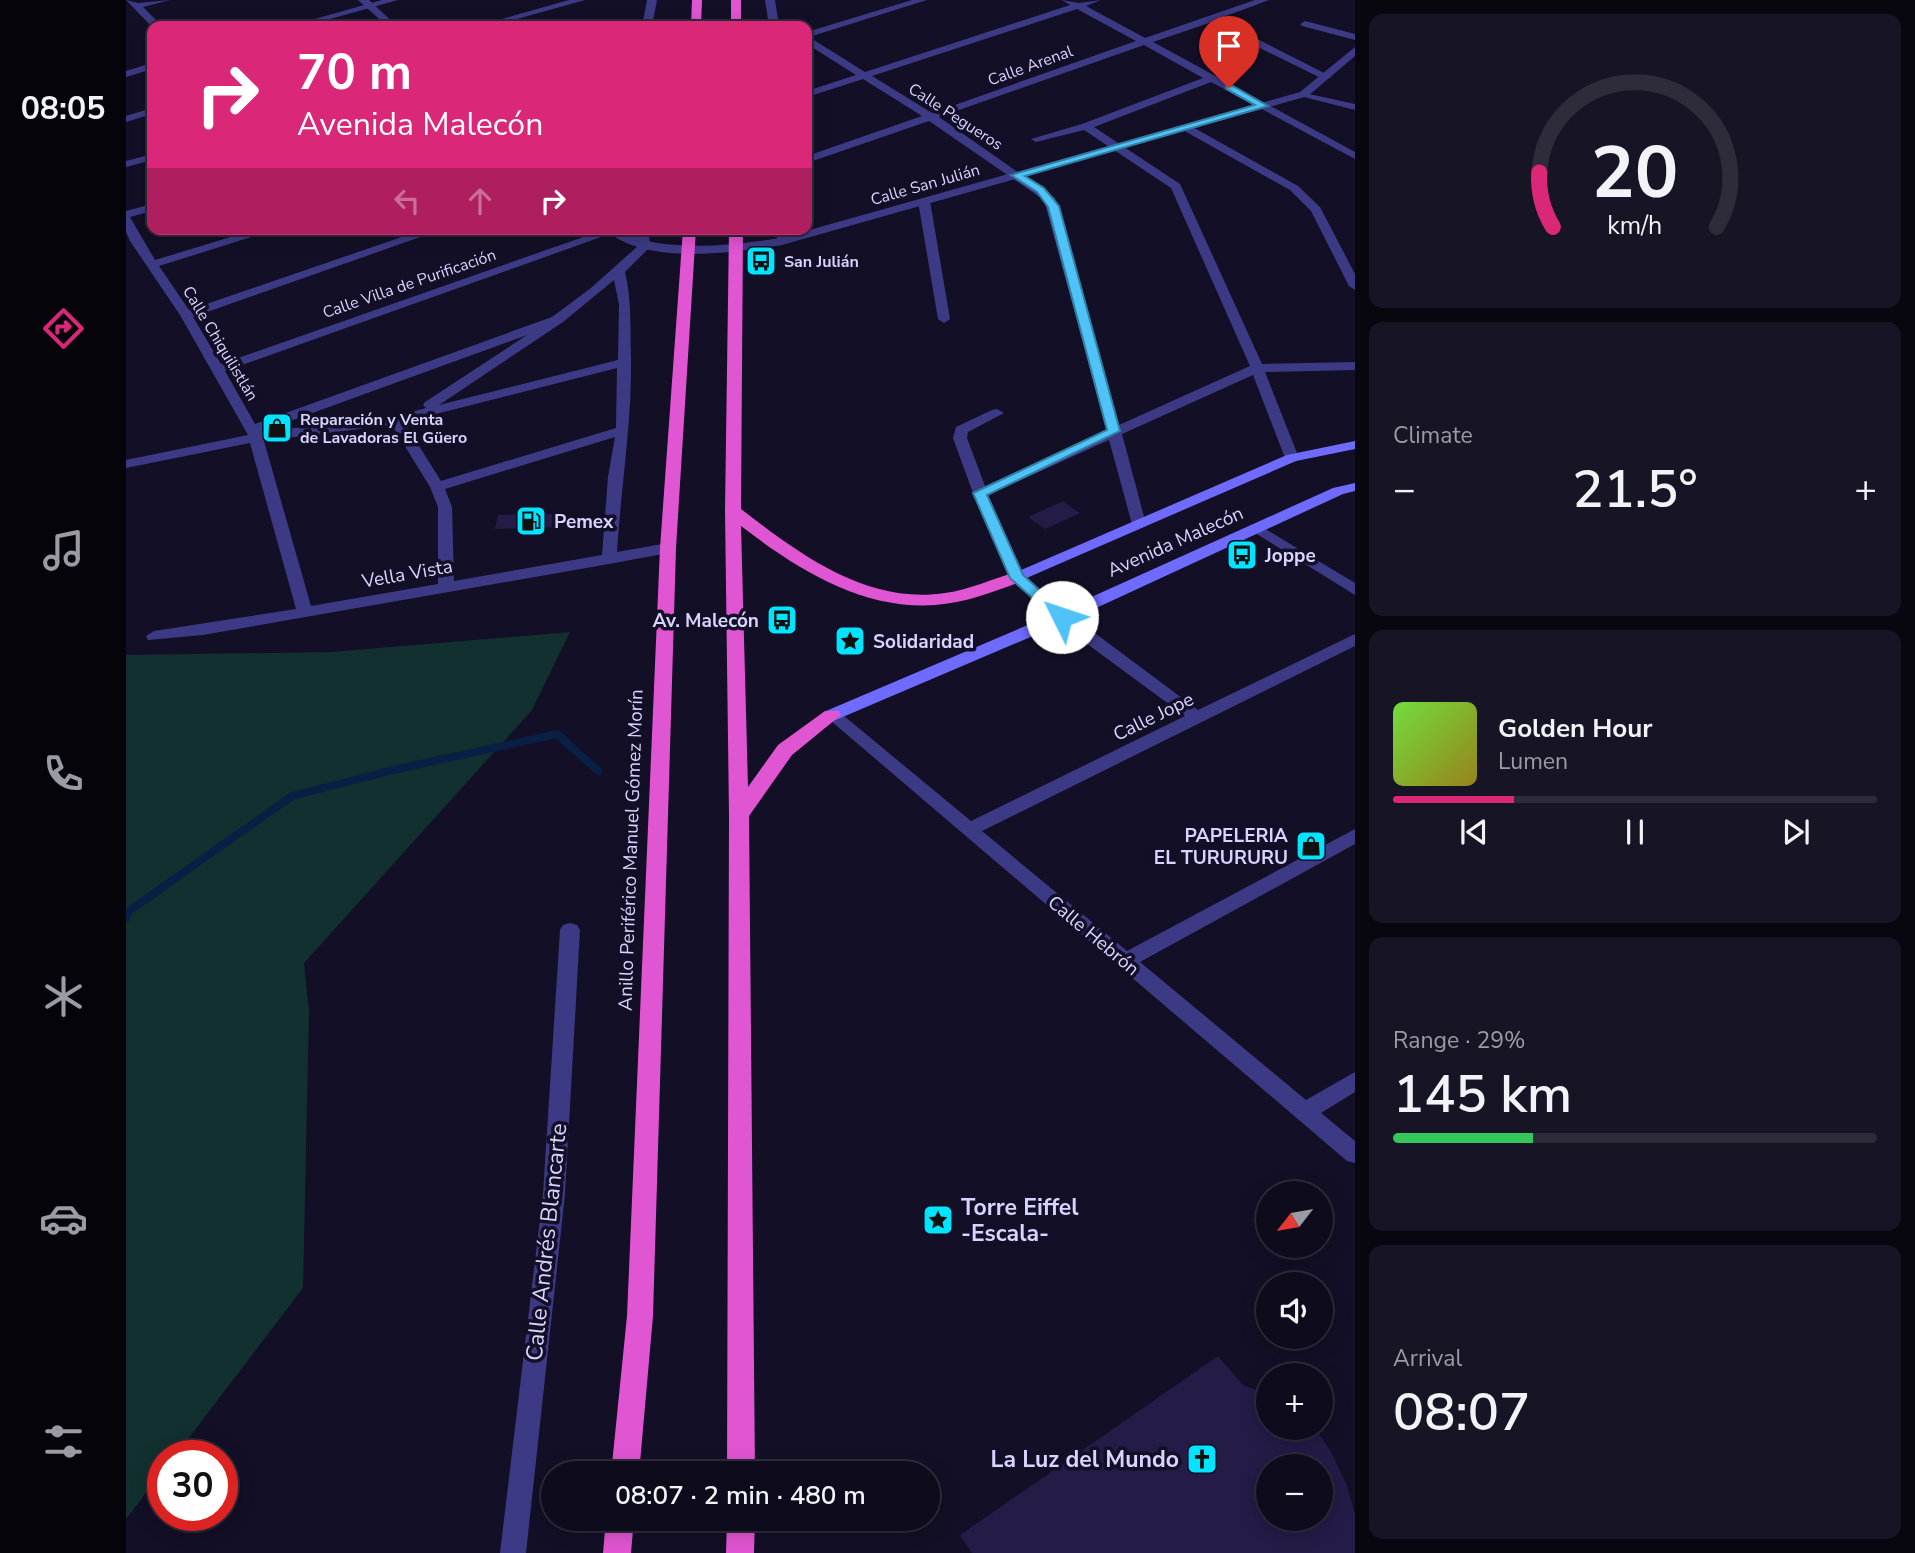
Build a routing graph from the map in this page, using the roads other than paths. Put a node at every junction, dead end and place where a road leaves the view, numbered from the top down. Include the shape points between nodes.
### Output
1 (164, 0) edge
2 (393, 0) edge
3 (580, 0) edge
4 (652, 0) edge
5 (697, 0) edge
6 (770, 0) edge
7 (922, 0) edge
8 (1067, 0) edge
9 (1096, 0) edge
10 (1264, 0) edge
11 (132, 3) edge
12 (366, 3) edge
13 (1077, 6) junction
14 (1209, 19) junction
15 (152, 21) edge
16 (310, 21) edge
17 (386, 21) edge
18 (501, 21) edge
19 (649, 21) edge
20 (696, 21) edge
21 (773, 21) edge
22 (1305, 24) dead end
23 (812, 35) edge
24 (1355, 37) edge
25 (812, 40) edge
26 (1144, 41) junction
27 (1355, 50) edge
28 (147, 68) edge
29 (126, 74) edge
30 (862, 75) junction
31 (1212, 78) junction
32 (1327, 78) junction
33 (812, 92) edge
34 (1304, 94) junction
35 (1263, 106) junction
36 (1355, 107) edge
37 (147, 112) edge
38 (930, 117) junction
39 (126, 118) edge
40 (1086, 126) junction
41 (1185, 127) junction
42 (1036, 139) dead end
43 (1119, 146) junction
44 (1355, 156) edge
45 (147, 158) edge
46 (812, 158) edge
47 (126, 164) edge
48 (1017, 175) junction
49 (924, 201) junction
50 (147, 209) edge
51 (126, 215) edge
52 (126, 220) edge
53 (812, 228) edge
54 (251, 235) edge
55 (419, 235) edge
56 (597, 235) edge
57 (617, 235) edge
58 (642, 235) edge
59 (690, 235) edge
60 (737, 235) edge
61 (781, 235) edge
62 (131, 242) edge
63 (645, 246) junction
64 (689, 248) junction
65 (737, 249) junction
66 (153, 264) junction
67 (619, 272) junction
68 (1355, 286) edge
69 (186, 315) junction
70 (558, 319) junction
71 (944, 319) dead end
72 (625, 362) junction
73 (1355, 366) edge
74 (1257, 368) junction
75 (219, 369) junction
76 (419, 413) junction
77 (997, 413) dead end
78 (396, 420) junction
79 (623, 429) junction
80 (1114, 431) junction
81 (254, 434) junction
82 (1355, 446) edge
83 (1292, 458) junction
84 (126, 464) edge
85 (437, 487) junction
86 (1355, 487) edge
87 (980, 493) junction
88 (733, 512) junction
89 (1139, 524) junction
90 (1257, 528) junction
91 (668, 548) junction
92 (608, 559) junction
93 (1017, 578) junction
94 (446, 587) junction
95 (1355, 590) edge
96 (305, 612) junction
97 (1062, 617) junction
98 (154, 636) dead end
99 (1355, 639) edge
100 (832, 715) junction
101 (1197, 717) junction
102 (739, 816) junction
103 (969, 830) junction
104 (1355, 835) edge
105 (570, 930) dead end
106 (1125, 961) junction
107 (1355, 1081) edge
108 (1305, 1112) junction
109 (1355, 1154) edge
110 (626, 1461) edge
111 (741, 1461) edge
112 (619, 1531) edge
113 (741, 1531) edge
114 (513, 1553) edge
115 (617, 1553) edge
116 (740, 1553) edge

1 - 11 street
2 - 12 street
3 - 18 street
4 - 19 street
5 - 20 highway
6 - 21 street
7 - 23 street
8 - 13 street
9 - 13 street
10 - 14 street, Calle Arenal
11 - 15 street
12 - 16 street
12 - 17 street
13 - 26 street
13 - 30 street
14 - 26 street, Calle Arenal
14 - 32 street
22 - 24 street
25 - 30 street, Calle Pegueros
26 - 31 street
26 - 38 street, Calle Arenal
27 - 32 street, Calle San Julián
28 - 29 street
30 - 33 street
30 - 38 street, Calle Pegueros
31 - 35 street
31 - 40 street
32 - 34 street, Calle San Julián
34 - 35 street, Calle San Julián
34 - 36 street
35 - 41 street, Calle San Julián
35 - 44 street
37 - 39 street
38 - 46 street, Calle Arenal
38 - 48 street, Calle Pegueros
40 - 42 street
40 - 43 street
41 - 43 street, Calle San Julián
41 - 68 street via 1306,198
43 - 48 street, Calle San Julián
43 - 74 street via 1176,186
45 - 47 street
48 - 49 street, Calle San Julián
48 - 80 street, Calle Pegueros via 1040,190 1053,206
49 - 53 street, Calle San Julián
49 - 71 street
50 - 51 street
52 - 62 street, Calle Chiquilistlán
54 - 66 street
55 - 69 street
56 - 75 street, Calle Villa de Purificación
57 - 63 street
58 - 63 street
59 - 64 highway, Anillo Periférico Manuel Gómez Morín
60 - 65 highway
61 - 65 street, Calle San Julián
62 - 66 street, Calle Chiquilistlán
63 - 64 street, Calle San Julián
63 - 67 street
64 - 65 street, Calle San Julián
64 - 91 highway, Anillo Periférico Manuel Gómez Morín
65 - 88 highway
66 - 69 street, Calle Chiquilistlán
67 - 70 street
67 - 72 street via 625,304
69 - 75 street, Calle Chiquilistlán
70 - 76 street
70 - 81 street
72 - 76 street
72 - 79 street
73 - 74 street
74 - 80 street
74 - 83 street
75 - 81 street, Calle Chiquilistlán
76 - 78 street
77 - 87 street via 961,430
78 - 81 street
78 - 85 street
79 - 85 street
79 - 92 street
80 - 87 street
80 - 89 street, Calle Pegueros
81 - 84 street
81 - 96 street, Calle Chiquilistlán
82 - 83 main road, Avenida Malecón
83 - 89 main road, Avenida Malecón
85 - 94 street via 445,507
86 - 90 main road, Avenida Malecón
87 - 93 street
88 - 93 highway, Avenida Malecón via 774,543 855,589 934,600
88 - 102 highway
89 - 93 main road, Avenida Malecón
90 - 95 street
90 - 97 main road, Avenida Malecón
91 - 92 street, Vella Vista
91 - 110 highway, Anillo Periférico Manuel Gómez Morín via 640,1316
92 - 94 street, Vella Vista
93 - 97 street
94 - 96 street, Vella Vista
96 - 98 street, Vella Vista
97 - 100 main road, Avenida Malecón
97 - 101 street
99 - 101 street, Calle Jope
100 - 102 highway, Avenida Malecón via 785,750
100 - 103 street, Calle Hebrón
101 - 103 street, Calle Jope
102 - 111 highway
103 - 106 street, Calle Hebrón
104 - 106 street
105 - 114 street, Calle Andrés Blancarte via 554,1194
106 - 108 street, Calle Hebrón
107 - 108 street
108 - 109 street, Calle Hebrón
112 - 115 highway
113 - 116 highway

